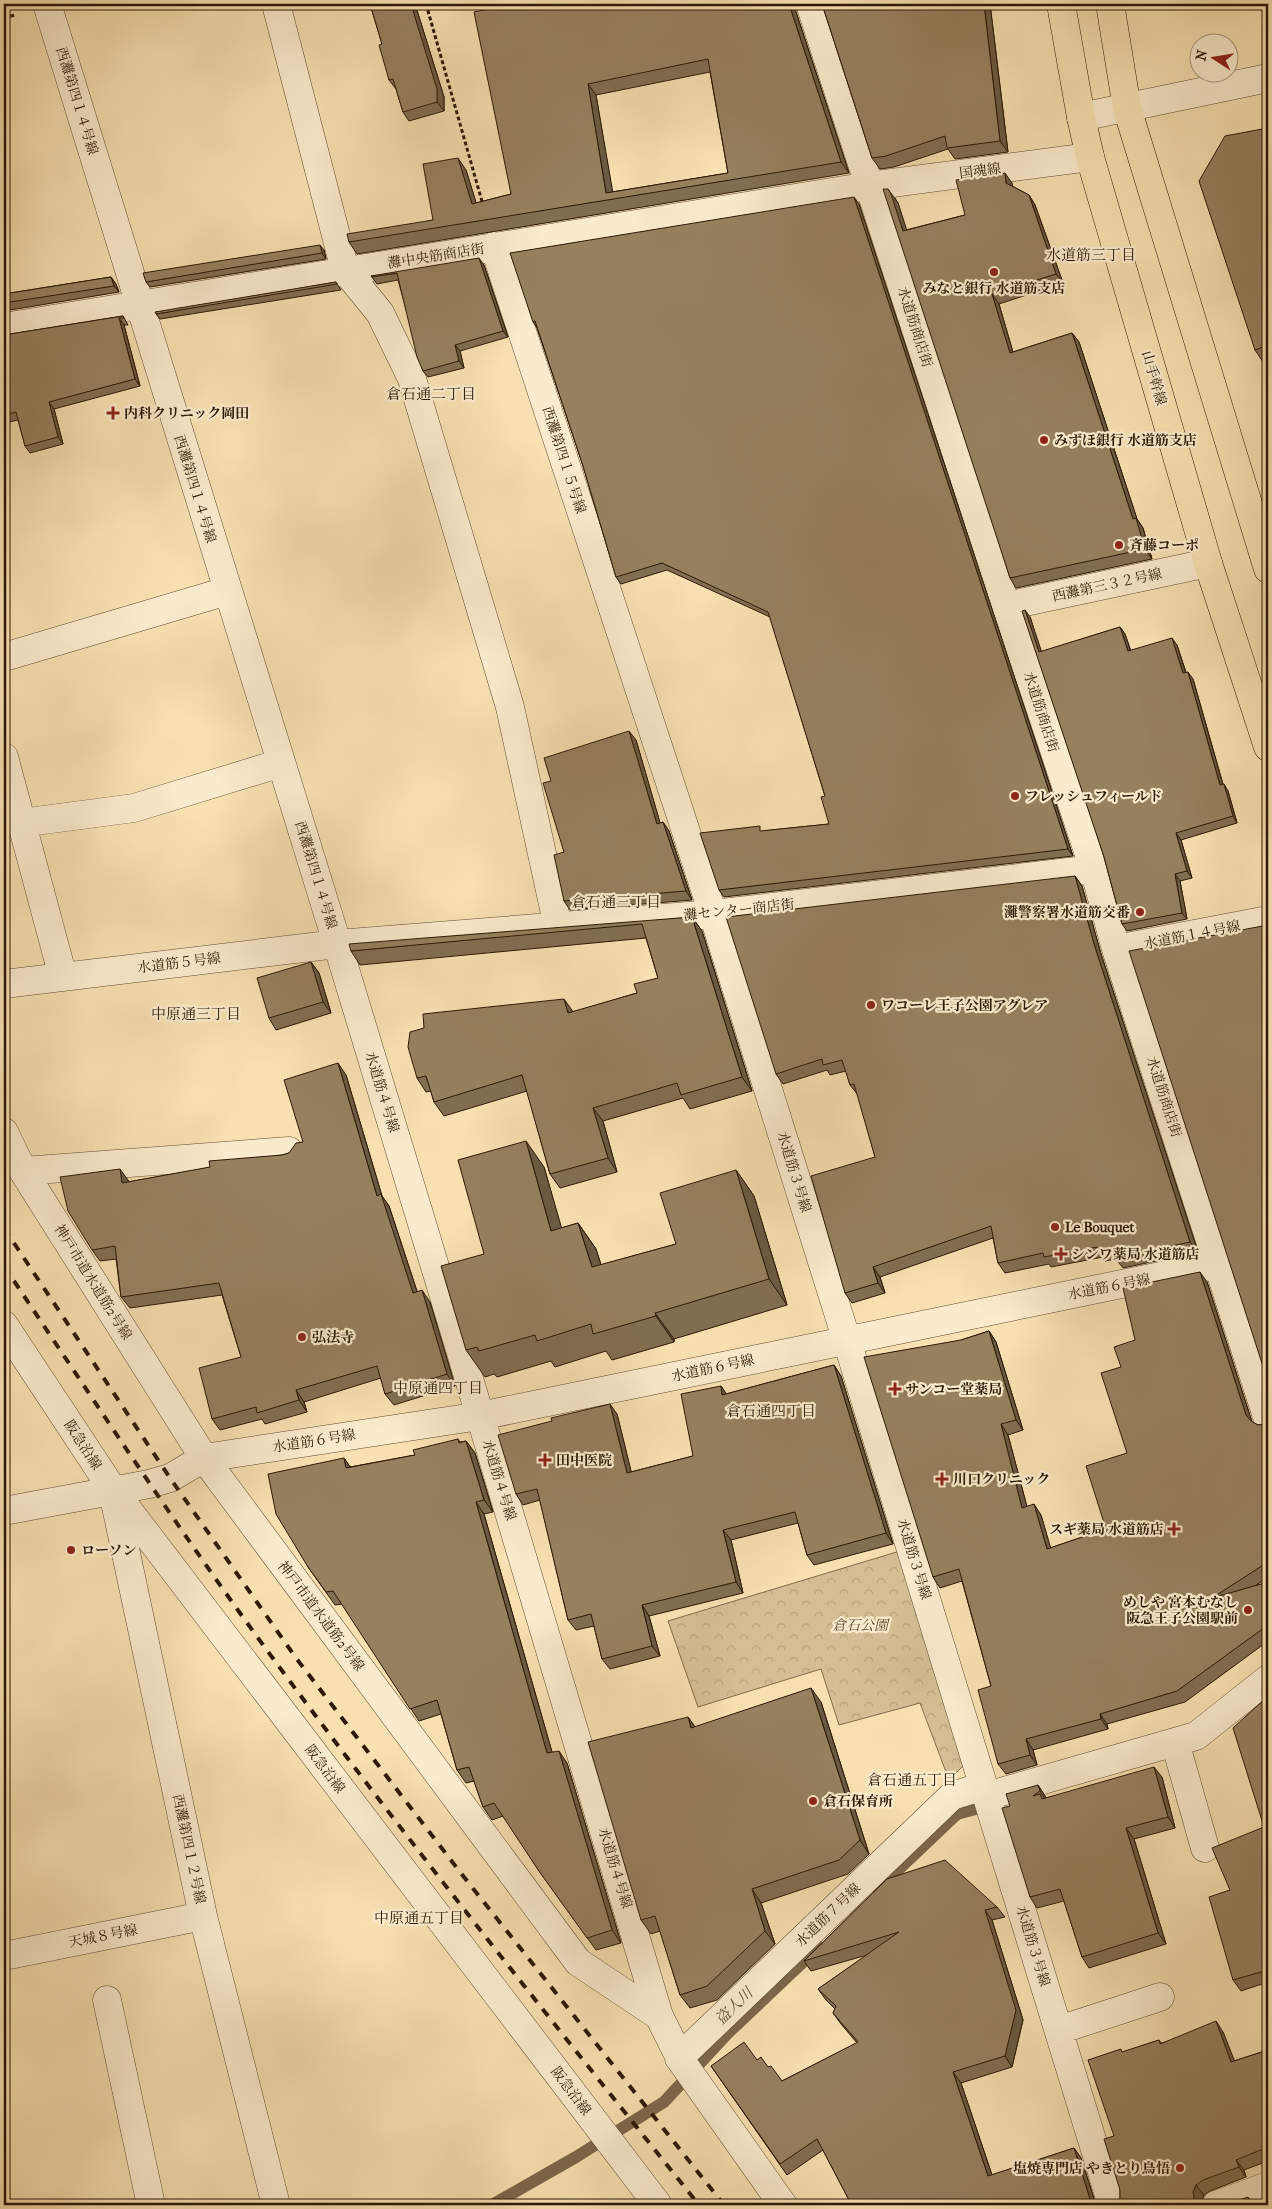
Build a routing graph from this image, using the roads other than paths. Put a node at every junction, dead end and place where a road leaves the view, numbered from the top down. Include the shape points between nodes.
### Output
1 (48, 4) edge
2 (276, 4) edge
3 (810, 4) edge
4 (1061, 4) edge
5 (1110, 4) edge
6 (1268, 78) edge
7 (1127, 108) junction
8 (1081, 117) junction
9 (1090, 157) junction
10 (869, 186) junction
11 (494, 246) junction
12 (345, 270) junction
13 (138, 306) junction
14 (4, 327) edge
15 (1208, 563) junction
16 (1268, 568) edge
17 (227, 591) junction
18 (1006, 606) junction
19 (4, 657) edge
20 (1268, 747) edge
21 (4, 757) edge
22 (281, 763) junction
23 (21, 823) junction
24 (1094, 869) junction
25 (713, 914) junction
26 (1268, 920) edge
27 (558, 927) junction
28 (346, 944) junction
29 (1116, 949) junction
30 (63, 977) junction
31 (4, 984) edge
32 (4, 1132) edge
33 (288, 1150) dead end
34 (23, 1171) junction
35 (1219, 1264) junction
36 (4, 1325) edge
37 (847, 1340) junction
38 (480, 1416) junction
39 (1268, 1420) edge
40 (204, 1458) junction
41 (113, 1490) junction
42 (4, 1511) edge
43 (1268, 1679) edge
44 (1175, 1742) junction
45 (986, 1791) junction
46 (1205, 1848) dead end
47 (203, 1916) junction
48 (4, 1956) edge
49 (1160, 1997) dead end
50 (107, 2000) dead end
51 (659, 2016) junction
52 (1059, 2030) junction
53 (686, 2068) junction
54 (1268, 2186) edge
55 (151, 2205) edge
56 (276, 2205) edge
57 (658, 2205) edge
58 (783, 2205) edge
59 (1112, 2205) edge
60 (1216, 2205) edge

1 - 13 street, 西灘第四１４号線
2 - 12 street
3 - 10 street, 水道筋商店街
4 - 8 main road, 山手幹線
5 - 7 main road
6 - 7 street
7 - 8 street
7 - 16 main road
8 - 9 main road, 山手幹線
9 - 10 street, 国魂線
9 - 15 main road, 山手幹線
10 - 11 street, 灘中央筋商店街
10 - 18 street, 水道筋商店街
11 - 12 street, 灘中央筋商店街
11 - 25 street, 西灘第四１５号線
12 - 13 street, 灘中央筋商店街
12 - 27 street via 380,313 412,379 510,707
13 - 14 street, 灘中央筋商店街
13 - 17 street, 西灘第四１４号線
15 - 18 street, 西灘第三３２号線
15 - 20 main road, 山手幹線
17 - 19 street
17 - 22 street, 西灘第四１４号線
18 - 24 street, 水道筋商店街
21 - 23 street
22 - 23 street via 134,808
22 - 28 street, 西灘第四１４号線
23 - 30 street
24 - 25 street, 灘センター商店街
24 - 29 street, 水道筋商店街
25 - 27 street, 灘センター商店街
25 - 37 street, 水道筋３号線
26 - 29 street, 水道筋１４号線
27 - 28 street, 灘センター商店街
28 - 30 street, 水道筋５号線
28 - 38 street, 水道筋４号線
29 - 35 street, 水道筋商店街
30 - 31 street, 水道筋５号線
32 - 34 street, 神戸市道水道筋2号線
33 - 34 street
34 - 40 street, 神戸市道水道筋2号線
35 - 37 street, 水道筋６号線
35 - 39 street, 水道筋商店街
36 - 41 street, 阪急沿線
37 - 38 street, 水道筋６号線
37 - 45 street, 水道筋３号線
38 - 40 street, 水道筋６号線
38 - 51 street, 水道筋４号線
40 - 41 street via 170,1478
40 - 51 street, 神戸市道水道筋2号線 via 578,1962
41 - 42 street
41 - 47 street, 西灘第四１２号線
41 - 57 street, 阪急沿線
43 - 44 street, 水道筋７号線 via 1196,1736
44 - 45 street, 水道筋７号線
44 - 46 street
45 - 52 street, 水道筋３号線
45 - 53 street, 水道筋７号線 via 952,1796
47 - 48 street, 天城８号線
47 - 56 street, 西灘第四１２号線
49 - 52 street
50 - 55 street
51 - 53 street
52 - 59 street, 水道筋３号線
53 - 58 street
54 - 60 street

